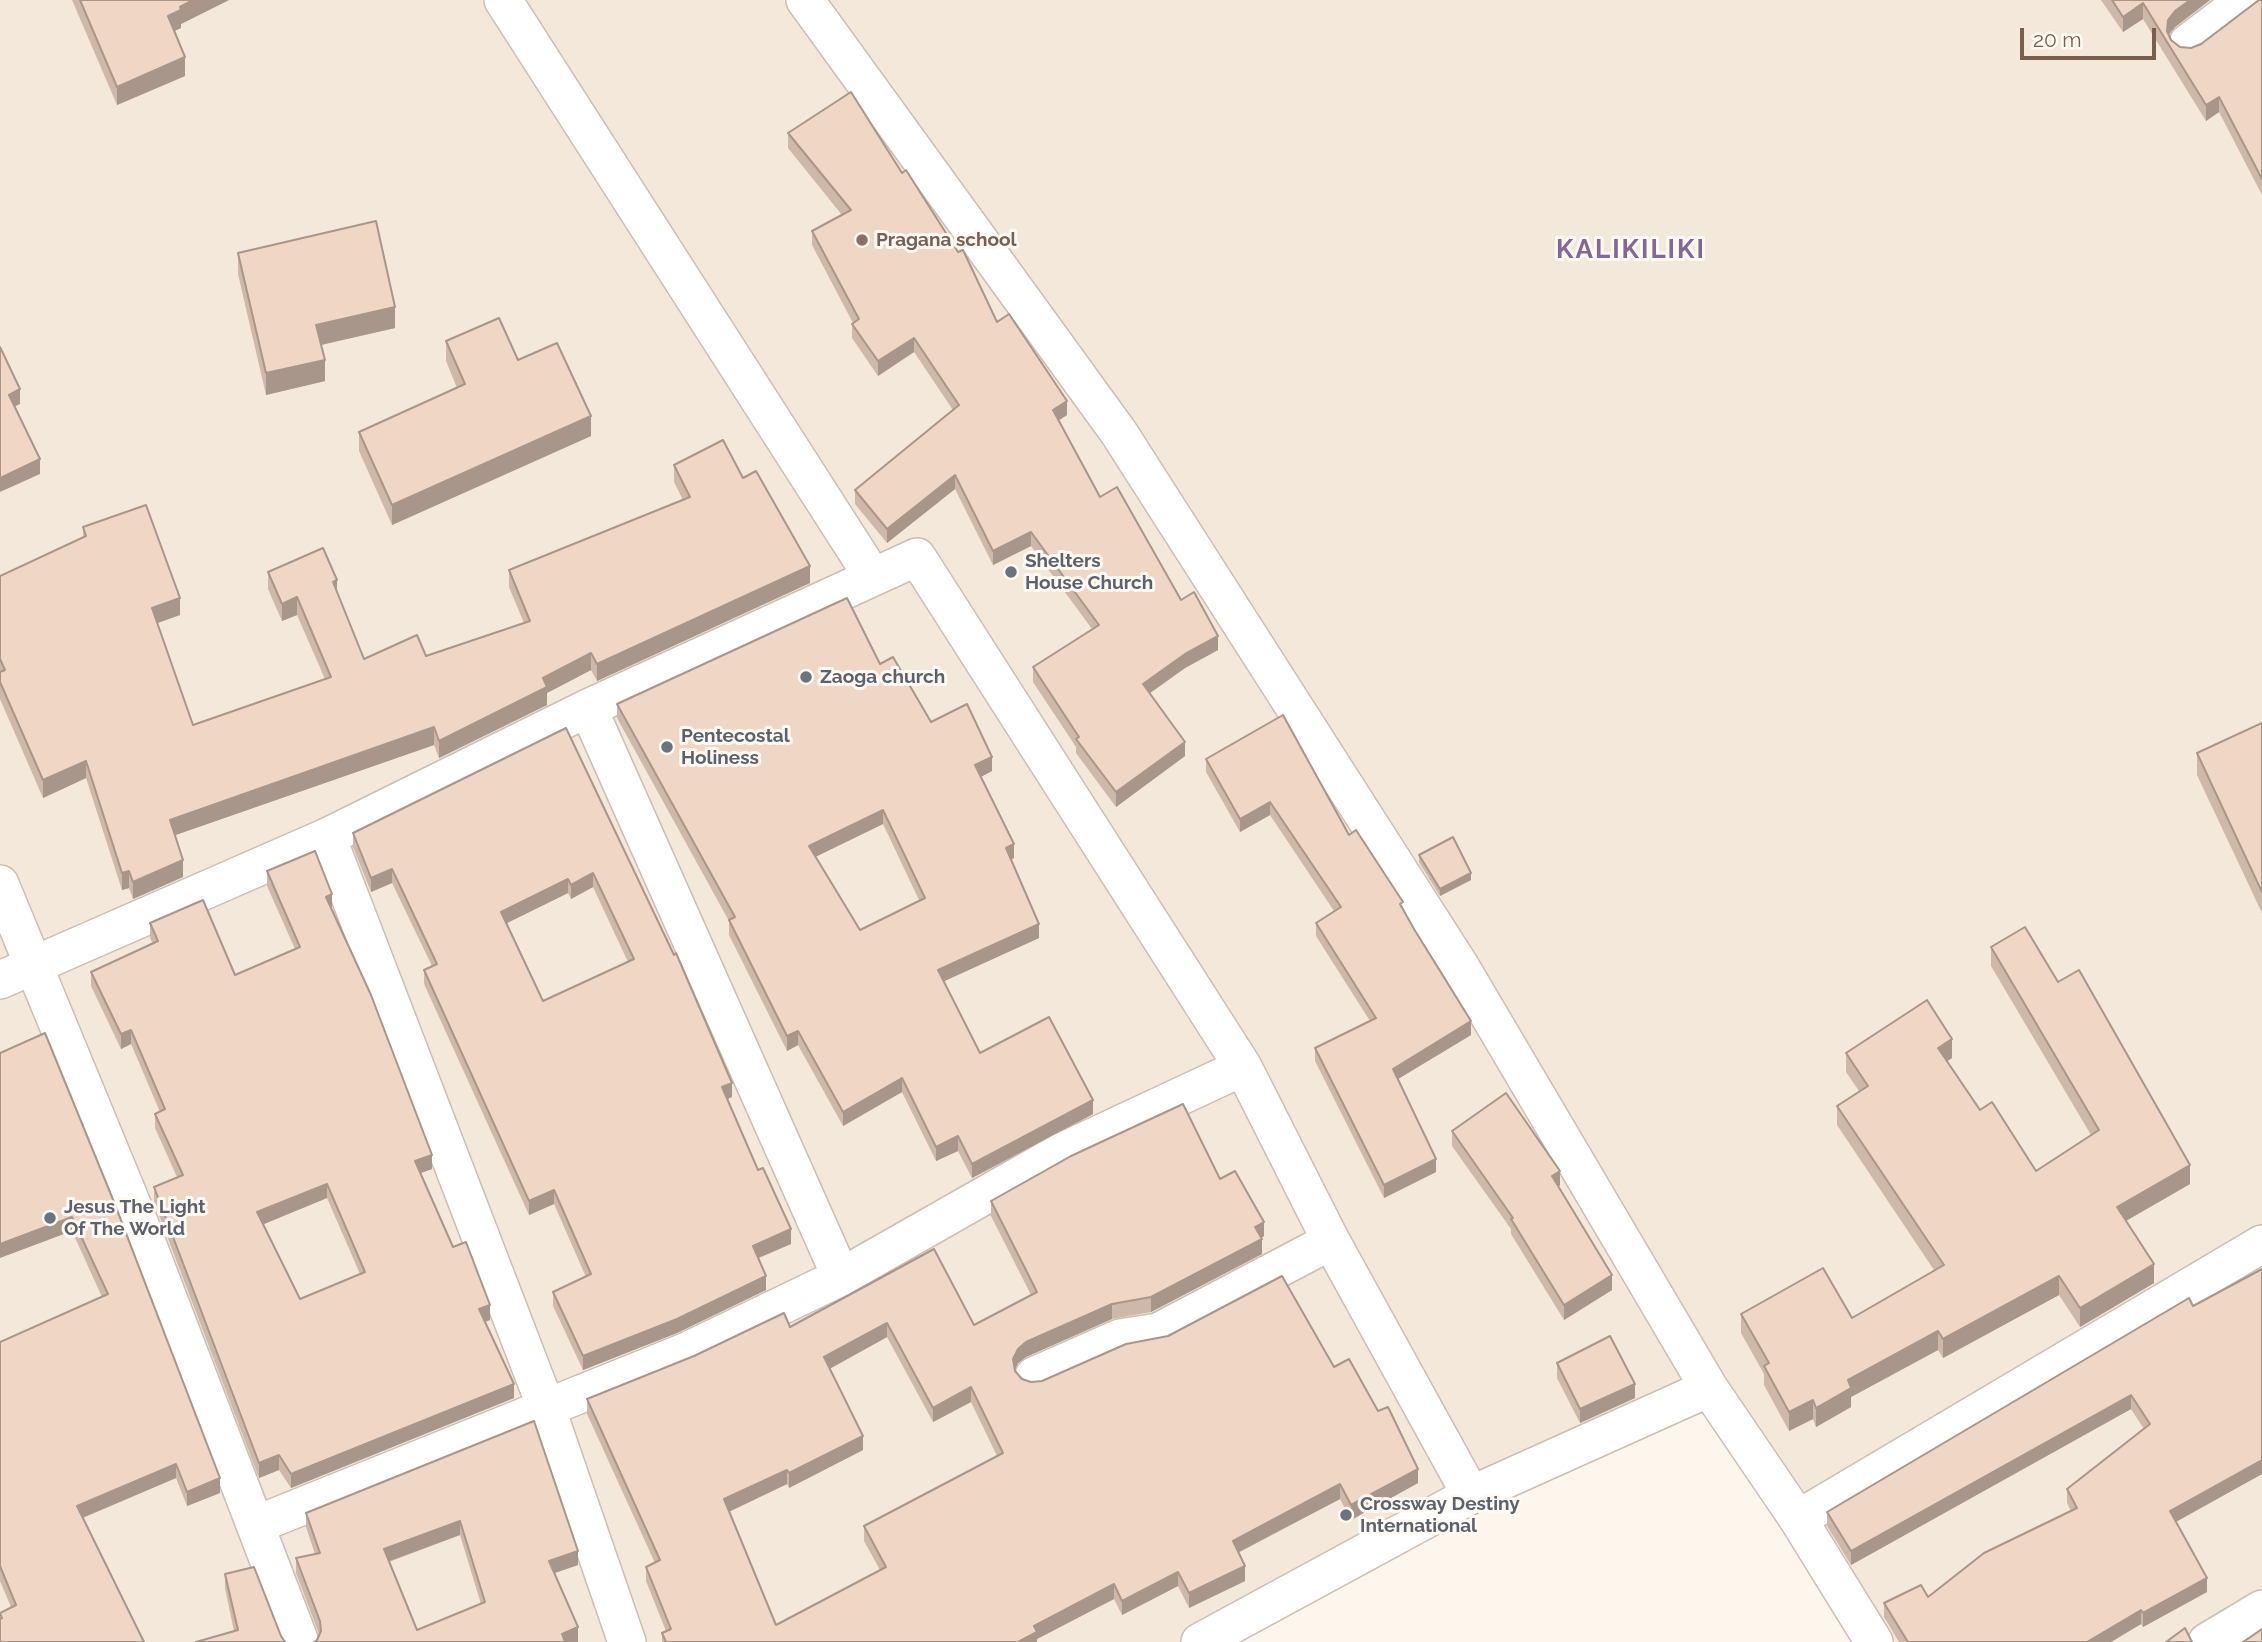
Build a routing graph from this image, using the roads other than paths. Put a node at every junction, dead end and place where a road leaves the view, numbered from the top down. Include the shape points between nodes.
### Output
1 (503, 0) edge
2 (805, 0) edge
3 (2245, 0) edge
4 (2188, 43) dead end
5 (873, 577) junction
6 (587, 708) junction
7 (327, 837) junction
8 (0, 884) edge
9 (35, 964) junction
10 (0, 980) edge
11 (1243, 1067) junction
12 (1331, 1241) junction
13 (2262, 1244) edge
14 (842, 1277) junction
15 (1034, 1376) dead end
16 (1709, 1388) junction
17 (546, 1408) junction
18 (1471, 1495) junction
19 (1798, 1519) junction
20 (258, 1524) junction
21 (2262, 1609) edge
22 (300, 1642) edge
23 (626, 1642) edge
24 (1200, 1642) edge
25 (1874, 1642) edge
26 (2207, 1642) edge

1 - 5 street
2 - 16 street via 1119,433 1460,966
3 - 4 street
5 - 6 street
5 - 11 street via 917,556
6 - 7 street
6 - 14 street
7 - 9 street
7 - 17 street
8 - 9 street
9 - 10 street
9 - 20 street
11 - 12 street
11 - 14 street via 1061,1153
12 - 15 street via 1158,1332 1120,1338
12 - 18 street
13 - 19 street
14 - 17 street via 685,1352
16 - 18 street
16 - 19 street
17 - 20 street
17 - 23 street
18 - 24 street
19 - 25 street
20 - 22 street
21 - 26 street

